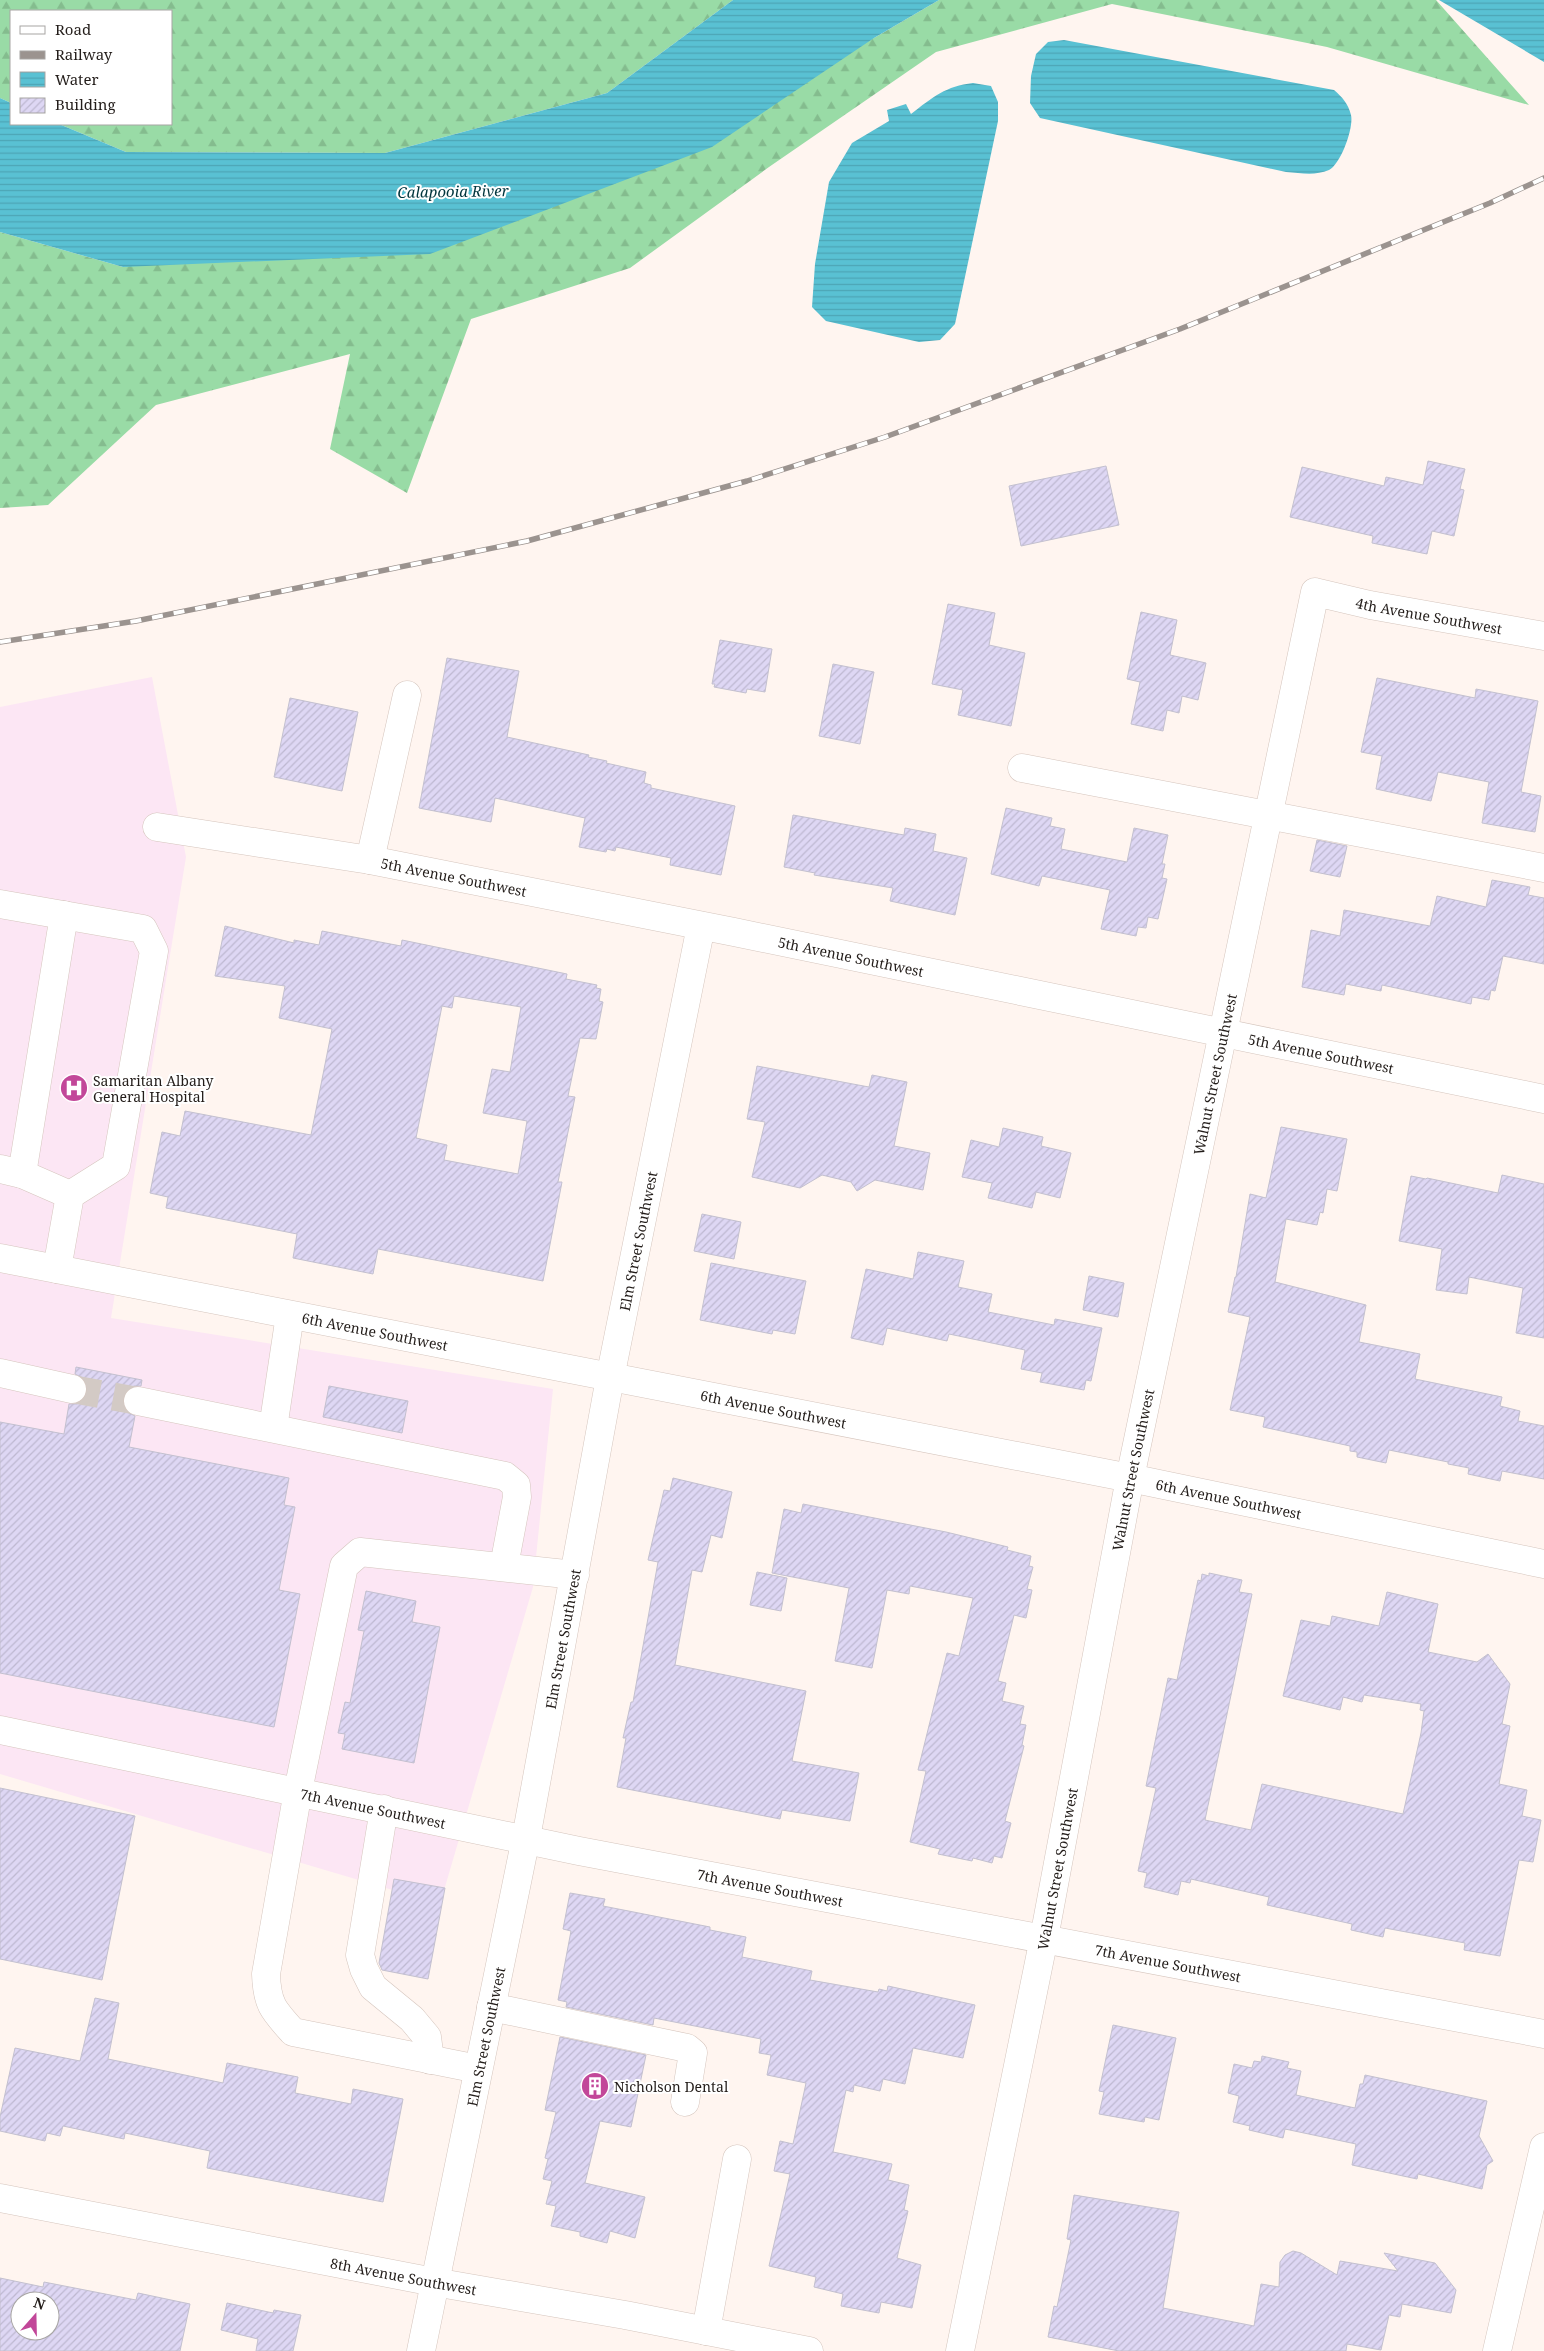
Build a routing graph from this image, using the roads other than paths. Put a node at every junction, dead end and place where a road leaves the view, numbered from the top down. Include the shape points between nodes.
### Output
1 (1315, 592) joint
2 (1544, 636) edge
3 (406, 695) dead end
4 (1022, 768) dead end
5 (1267, 814) junction
6 (157, 827) dead end
7 (370, 860) junction
8 (1544, 868) edge
9 (0, 904) edge
10 (64, 916) junction
11 (701, 926) junction
12 (1224, 1033) junction
13 (1544, 1100) edge
14 (11, 1172) edge
15 (70, 1195) junction
16 (0, 1258) edge
17 (57, 1269) junction
18 (290, 1315) junction
19 (0, 1373) edge
20 (610, 1378) junction
21 (72, 1389) tunnel mouth
22 (138, 1402) tunnel mouth
23 (273, 1428) junction
24 (1130, 1478) junction
25 (1544, 1564) edge
26 (504, 1566) junction
27 (574, 1575) junction
28 (0, 1730) edge
29 (298, 1791) junction
30 (384, 1809) junction
31 (526, 1838) junction
32 (1044, 1938) junction
33 (492, 2007) junction
34 (1544, 2034) edge
35 (430, 2060) junction
36 (478, 2069) junction
37 (685, 2102) dead end
38 (1544, 2147) edge
39 (736, 2159) dead end
40 (0, 2198) edge
41 (1535, 2230) edge
42 (434, 2282) junction
43 (706, 2331) junction
44 (421, 2351) edge
45 (809, 2351) edge
46 (960, 2351) edge
47 (1497, 2351) edge

1 - 2 street, 4th Avenue Southwest
1 - 5 street, Walnut Street Southwest
3 - 7 street
4 - 5 street
5 - 8 street
5 - 12 street, Walnut Street Southwest
6 - 7 street, 5th Avenue Southwest
7 - 11 street, 5th Avenue Southwest
9 - 10 street
10 - 14 street
10 - 15 street via 143,929 154,951 116,1166
11 - 12 street, 5th Avenue Southwest
11 - 20 street, Elm Street Southwest
12 - 13 street, 5th Avenue Southwest
12 - 24 street, Walnut Street Southwest
14 - 15 street
15 - 17 street
16 - 17 street, 6th Avenue Southwest
17 - 18 street, 6th Avenue Southwest
18 - 20 street, 6th Avenue Southwest
18 - 23 street
19 - 21 street
20 - 24 street, 6th Avenue Southwest
20 - 27 street, Elm Street Southwest
22 - 23 street
23 - 26 street via 505,1476 516,1485 517,1497
24 - 25 street, 6th Avenue Southwest
24 - 32 street, Walnut Street Southwest
26 - 27 street
26 - 29 street via 360,1552 344,1566
27 - 31 street, Elm Street Southwest
28 - 29 street, 7th Avenue Southwest
29 - 30 street, 7th Avenue Southwest
29 - 35 street via 266,1974 266,1996 292,2032
30 - 31 street, 7th Avenue Southwest
30 - 35 street via 360,1955 373,1986 412,2019 427,2037
31 - 32 street, 7th Avenue Southwest via 589,1853
31 - 33 street, Elm Street Southwest
32 - 34 street, 7th Avenue Southwest
32 - 46 street, Walnut Street Southwest
33 - 36 street, Elm Street Southwest
33 - 37 street via 687,2048 693,2054
35 - 36 street
36 - 42 street, Elm Street Southwest
38 - 41 street
39 - 43 street
40 - 42 street, 8th Avenue Southwest
41 - 47 street
42 - 43 street, 8th Avenue Southwest
42 - 44 street, Elm Street Southwest
43 - 45 street, 8th Avenue Southwest

